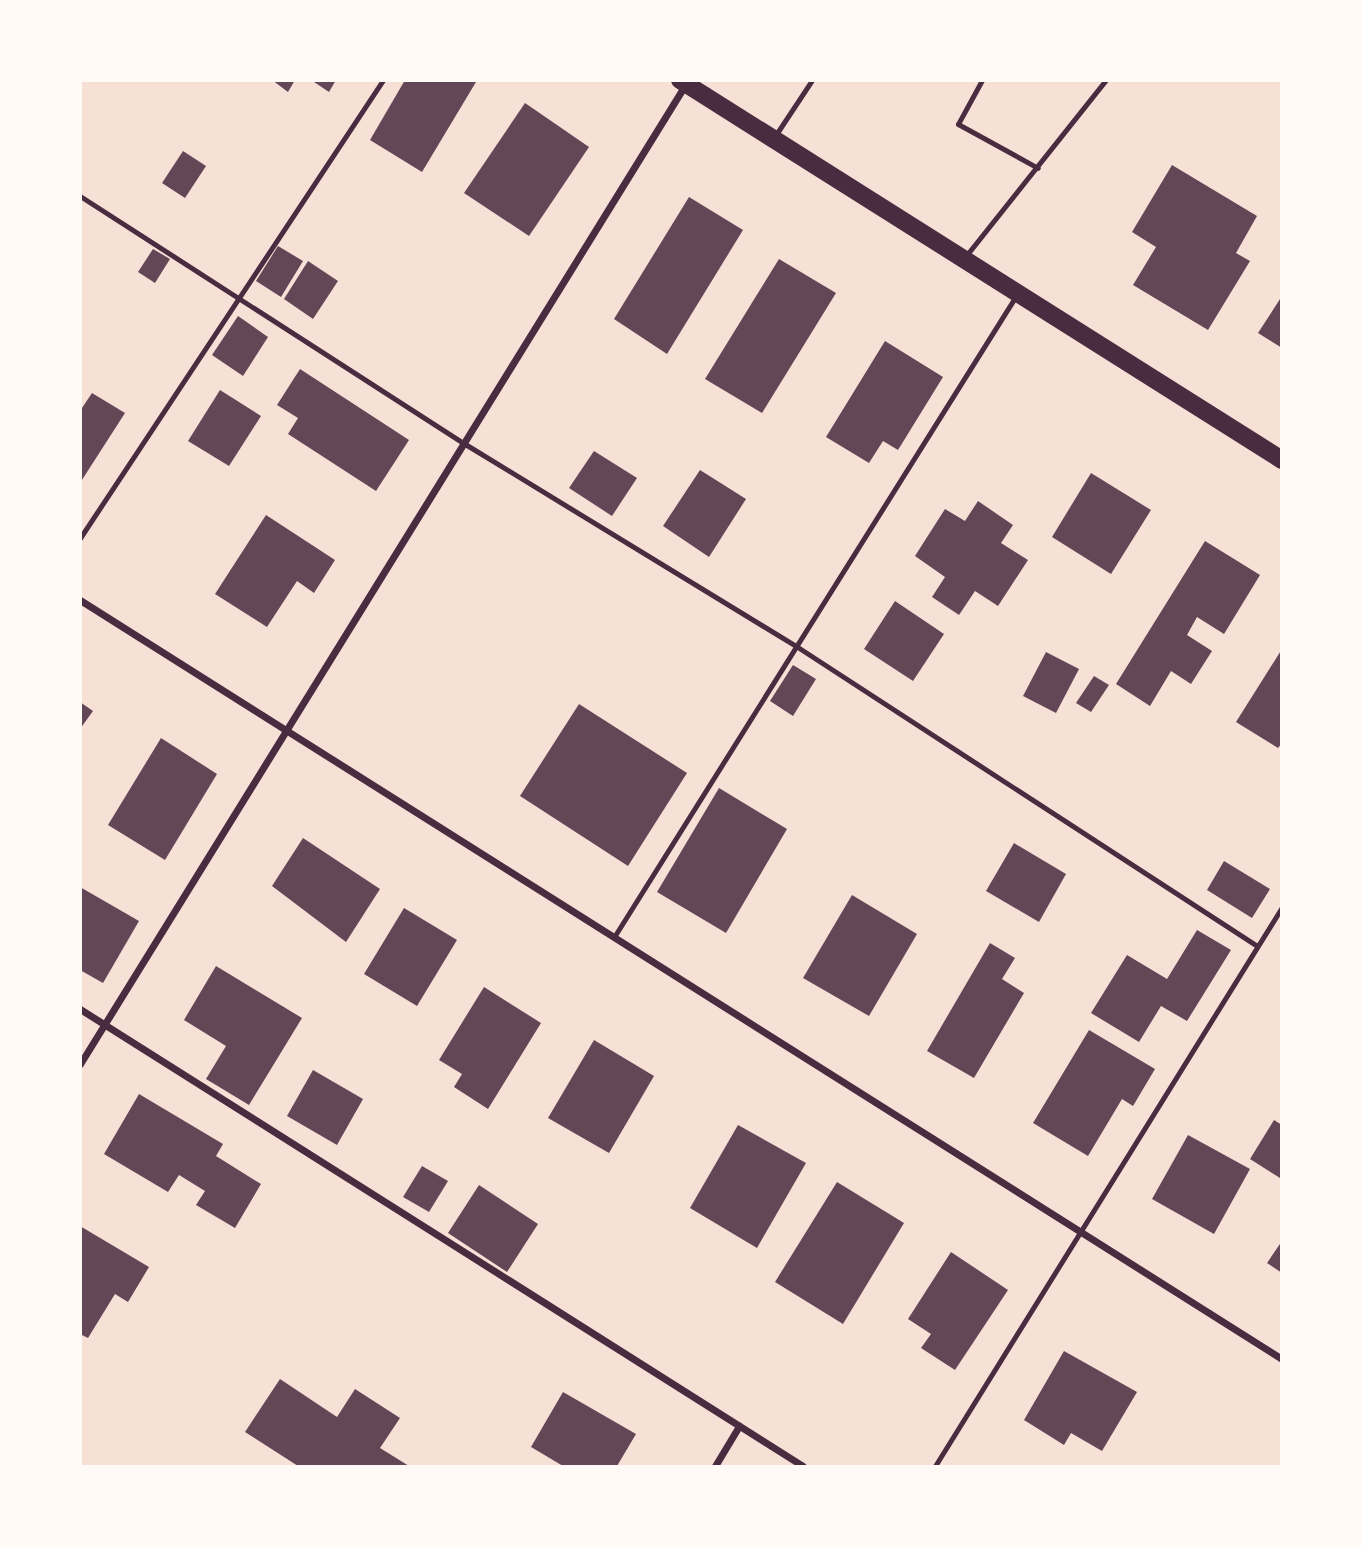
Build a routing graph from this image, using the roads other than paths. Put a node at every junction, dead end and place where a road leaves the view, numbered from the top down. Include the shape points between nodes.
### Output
1 (383, 80) edge
2 (812, 80) edge
3 (982, 80) edge
4 (1106, 80) edge
5 (682, 82) edge
6 (772, 139) junction
7 (1038, 168) junction
8 (80, 196) edge
9 (964, 260) junction
10 (1017, 293) junction
11 (239, 295) junction
12 (465, 444) junction
13 (1282, 460) edge
14 (80, 538) edge
15 (80, 600) edge
16 (796, 646) junction
17 (289, 731) junction
18 (1282, 907) edge
19 (614, 937) junction
20 (1257, 946) junction
21 (80, 1009) edge
22 (105, 1024) junction
23 (80, 1064) edge
24 (1079, 1231) junction
25 (1282, 1359) edge
26 (739, 1426) junction
27 (715, 1466) edge
28 (803, 1466) edge
29 (935, 1466) edge

1 - 11 lane
2 - 6 lane
3 - 7 lane via 958,124
4 - 7 lane
5 - 6 main road
5 - 12 street
6 - 9 main road
7 - 9 lane
8 - 11 lane
9 - 10 main road
10 - 13 main road
10 - 16 lane
11 - 12 lane
11 - 14 lane
12 - 16 lane
12 - 17 street
15 - 17 street
16 - 19 lane
16 - 20 lane
17 - 19 street
17 - 22 street
18 - 20 lane
19 - 24 street
20 - 24 lane
21 - 22 street
22 - 23 street
22 - 26 street
24 - 25 street
24 - 29 lane
26 - 27 street
26 - 28 street

